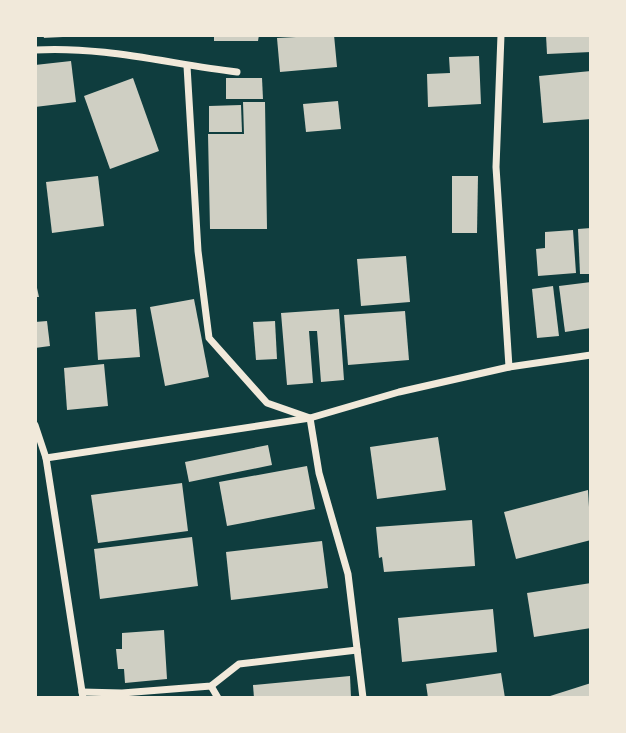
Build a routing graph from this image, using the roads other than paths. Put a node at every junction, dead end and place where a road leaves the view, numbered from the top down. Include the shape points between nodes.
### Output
1 (501, 35) edge
2 (35, 50) edge
3 (187, 66) junction
4 (237, 72) dead end
5 (591, 355) edge
6 (509, 367) junction
7 (310, 418) junction
8 (35, 425) edge
9 (46, 458) junction
10 (357, 650) junction
11 (211, 686) junction
12 (83, 695) edge
13 (218, 698) edge
14 (363, 698) edge

1 - 6 street via 496,167
2 - 3 street via 71,48 139,55
3 - 4 street
3 - 7 street via 198,251 209,338 267,403
5 - 6 street
6 - 7 street
7 - 9 street
7 - 10 street via 319,472 348,574
8 - 9 street
9 - 12 street
10 - 11 street via 239,663
10 - 14 street
11 - 12 street
11 - 13 street

